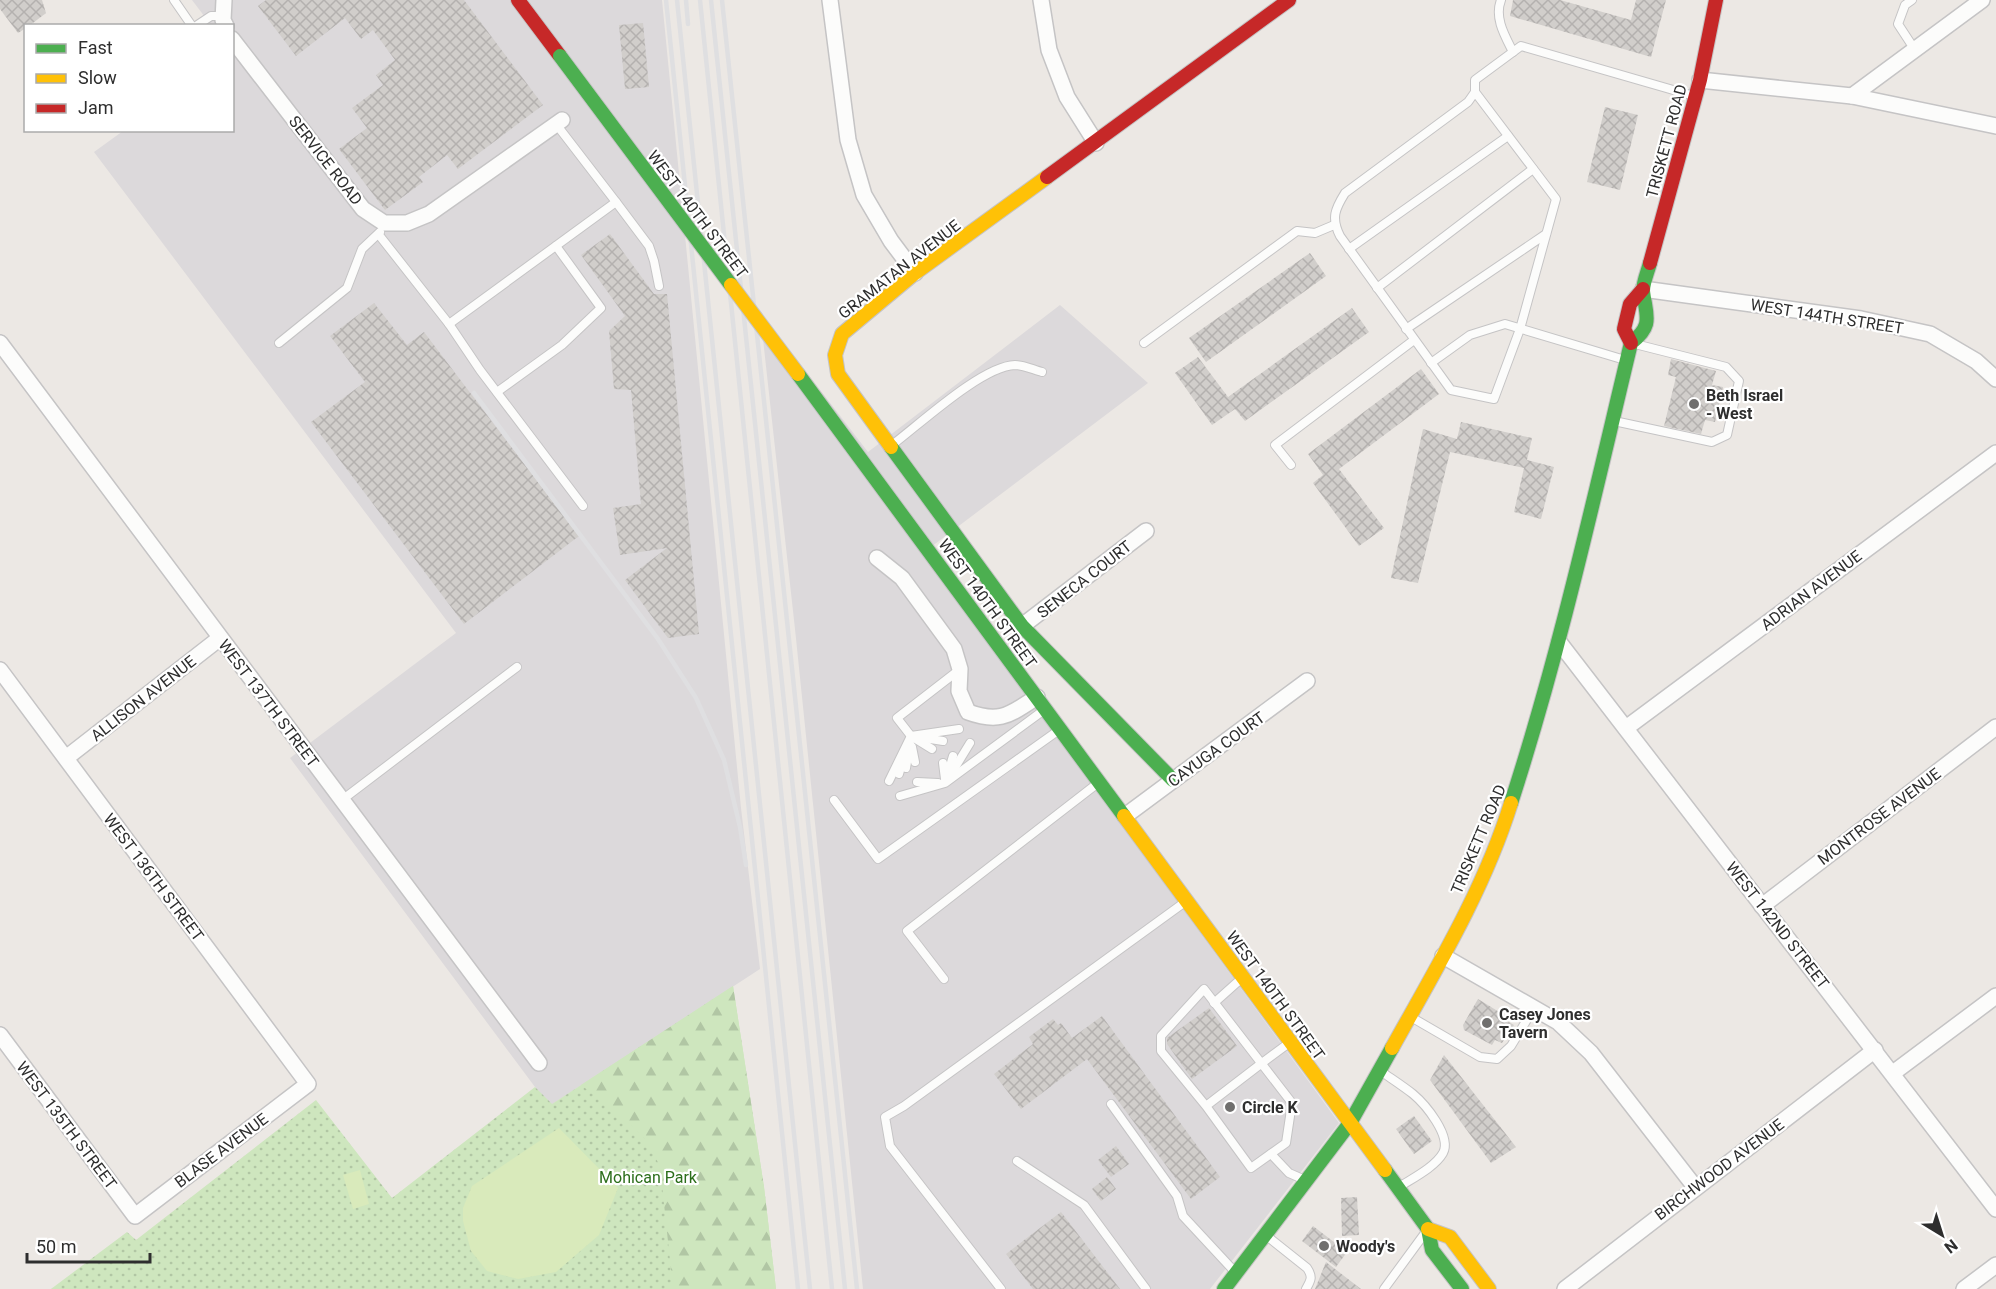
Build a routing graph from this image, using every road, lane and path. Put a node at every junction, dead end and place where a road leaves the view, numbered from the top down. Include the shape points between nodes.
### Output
1 (174, 0) edge
2 (518, 0) edge
3 (830, 0) edge
4 (1041, 0) edge
5 (1289, 0) edge
6 (1501, 0) edge
7 (1716, 0) edge
8 (1982, 0) edge
9 (1907, 2) edge
10 (224, 14) edge
11 (192, 24) edge
12 (197, 24) edge
13 (234, 42) edge
14 (1915, 50) junction
15 (1513, 52) junction
16 (1700, 80) junction
17 (1475, 92) junction
18 (1695, 96) junction
19 (1852, 96) junction
20 (559, 122) joint
21 (1996, 126) edge
22 (1508, 136) junction
23 (1096, 142) junction
24 (1533, 169) junction
25 (616, 202) junction
26 (1334, 225) junction
27 (382, 229) junction
28 (1546, 234) junction
29 (556, 246) junction
30 (1349, 249) junction
31 (915, 273) junction
32 (659, 286) dead end
33 (1377, 288) junction
34 (1643, 289) junction
35 (449, 324) junction
36 (1406, 329) junction
37 (1520, 329) junction
38 (1414, 340) junction
39 (0, 342) edge
40 (279, 343) dead end
41 (1144, 343) dead end
42 (1631, 343) junction
43 (1627, 361) junction
44 (1431, 363) junction
45 (1042, 372) dead end
46 (1996, 379) edge
47 (497, 392) junction
48 (1612, 420) junction
49 (891, 446) junction
50 (1996, 453) edge
51 (1291, 465) dead end
52 (583, 506) dead end
53 (1146, 531) dead end
54 (878, 558) dead end
55 (1022, 626) junction
56 (220, 638) junction
57 (1559, 642) junction
58 (516, 667) dead end
59 (960, 669) junction
60 (0, 670) edge
61 (1307, 681) dead end
62 (1041, 703) junction
63 (1996, 727) edge
64 (1626, 728) junction
65 (959, 729) dead end
66 (1060, 729) junction
67 (951, 734) dead end
68 (911, 736) junction
69 (943, 741) dead end
70 (970, 743) dead end
71 (963, 748) dead end
72 (932, 749) dead end
73 (953, 756) dead end
74 (66, 758) junction
75 (915, 762) dead end
76 (943, 763) dead end
77 (906, 768) dead end
78 (899, 774) dead end
79 (925, 776) dead end
80 (1173, 780) junction
81 (889, 781) dead end
82 (917, 782) dead end
83 (1099, 782) junction
84 (945, 783) junction
85 (909, 789) dead end
86 (900, 796) dead end
87 (342, 800) junction
88 (834, 800) dead end
89 (1125, 816) junction
90 (1187, 901) junction
91 (1762, 906) junction
92 (1443, 956) junction
93 (1243, 977) junction
94 (944, 979) dead end
95 (1996, 996) edge
96 (1215, 1003) junction
97 (1534, 1008) junction
98 (1409, 1016) junction
99 (0, 1035) edge
100 (1290, 1041) junction
101 (1875, 1050) junction
102 (539, 1063) dead end
103 (1262, 1063) junction
104 (1379, 1071) junction
105 (1893, 1073) junction
106 (308, 1084) joint
107 (1111, 1104) dead end
108 (1206, 1106) junction
109 (1350, 1123) junction
110 (1271, 1154) junction
111 (1017, 1161) dead end
112 (1306, 1181) junction
113 (1695, 1187) junction
114 (1398, 1188) junction
115 (1996, 1209) edge
116 (135, 1216) joint
117 (1428, 1229) junction
118 (1265, 1235) junction
119 (1996, 1265) edge
120 (1236, 1273) junction
121 (1001, 1289) edge
122 (1146, 1289) edge
123 (1224, 1289) edge
124 (1306, 1289) edge
125 (1384, 1289) edge
126 (1462, 1289) edge
127 (1489, 1289) edge
128 (1565, 1289) edge
129 (1964, 1289) edge

1 - 11 lane
2 - 62 main road, WEST 140TH STREET, bridge
3 - 31 street via 848,140 864,195
4 - 23 street via 1049,50 1066,97
5 - 23 main road, GRAMATAN AVENUE
6 - 15 lane via 1502,31
7 - 16 main road, TRISKETT ROAD
8 - 14 street
9 - 14 lane via 1898,24
10 - 12 lane
13 - 27 street, SERVICE ROAD
14 - 19 street
15 - 17 lane via 1475,80
15 - 18 lane via 1521,46
16 - 18 main road, TRISKETT ROAD
16 - 19 street
17 - 22 lane
17 - 26 lane via 1345,193 1336,207
18 - 34 main road, TRISKETT ROAD
19 - 21 street
20 - 25 lane
20 - 27 street via 429,214
22 - 24 lane
22 - 30 lane
23 - 31 main road, GRAMATAN AVENUE
24 - 28 lane via 1556,199
24 - 33 lane
25 - 29 lane
25 - 32 lane via 649,246
26 - 30 lane
26 - 41 lane via 1315,234 1297,231
27 - 35 lane
27 - 40 lane via 362,249 347,288
28 - 36 lane
28 - 37 lane
29 - 35 lane
29 - 47 lane via 602,308 562,345
30 - 33 lane
31 - 49 main road, GRAMATAN AVENUE via 842,334 835,355 838,374
33 - 36 lane
34 - 42 main road, TRISKETT ROAD via 1648,312 1643,333
34 - 42 main road, TRISKETT ROAD via 1630,304 1624,329
34 - 46 street, WEST 144TH STREET via 1861,319 1930,334 1976,361
35 - 47 lane
36 - 38 lane
37 - 43 lane
37 - 44 lane via 1505,324 1470,335
37 - 44 lane via 1494,399 1451,390
38 - 44 lane
38 - 51 lane via 1275,445
39 - 56 street, WEST 137TH STREET
42 - 43 main road, TRISKETT ROAD
42 - 48 lane via 1726,367 1739,381 1727,435 1712,442
43 - 48 main road, TRISKETT ROAD
45 - 49 lane via 1017,365 1001,368 983,377
47 - 52 lane
48 - 57 main road, TRISKETT ROAD
49 - 55 main road, GRAMATAN AVENUE
50 - 64 street, ADRIAN AVENUE
53 - 55 street, SENECA COURT
54 - 59 street via 902,578 954,649
55 - 80 main road, GRAMATAN AVENUE
56 - 74 street, ALLISON AVENUE
56 - 87 street, WEST 137TH STREET
57 - 64 street, WEST 142ND STREET
57 - 92 main road, TRISKETT ROAD via 1504,827
58 - 87 lane
59 - 62 street via 959,691 969,712 975,715 1005,717
59 - 68 lane via 897,718
60 - 74 street, WEST 136TH STREET
61 - 80 street, CAYUGA COURT
62 - 66 main road, WEST 140TH STREET
62 - 84 lane
63 - 91 street, MONTROSE AVENUE
64 - 91 street, WEST 142ND STREET
65 - 68 lane
66 - 83 main road, WEST 140TH STREET
66 - 88 lane via 878,859
67 - 68 lane
68 - 69 lane
68 - 72 lane
68 - 75 lane
68 - 77 lane
68 - 78 lane
68 - 81 lane
70 - 84 lane
71 - 84 lane
73 - 84 lane
74 - 106 street, WEST 136TH STREET
76 - 84 lane
79 - 84 lane
80 - 89 street, CAYUGA COURT
82 - 84 lane
83 - 89 main road, WEST 140TH STREET
83 - 94 lane via 907,931
84 - 85 lane
84 - 86 lane
87 - 102 street, WEST 137TH STREET
89 - 90 main road, WEST 140TH STREET
90 - 93 main road, WEST 140TH STREET
90 - 121 lane via 885,1117 890,1146
91 - 101 street, WEST 142ND STREET
92 - 97 street
92 - 98 main road, TRISKETT ROAD
93 - 96 lane
93 - 100 main road, WEST 140TH STREET
95 - 105 street
96 - 103 lane
96 - 108 lane via 1204,989 1161,1036 1160,1045
97 - 98 lane via 1521,1032 1497,1059 1480,1057
97 - 113 street via 1558,1022 1591,1053
98 - 104 main road, TRISKETT ROAD
99 - 116 street, WEST 135TH STREET
100 - 103 lane
100 - 109 main road, WEST 140TH STREET
101 - 105 street, WEST 142ND STREET
101 - 113 street, BIRCHWOOD AVENUE
103 - 108 lane
103 - 110 lane via 1292,1102 1286,1143
104 - 109 main road, TRISKETT ROAD
104 - 114 lane via 1425,1106 1445,1137 1442,1155
105 - 115 street, WEST 142ND STREET
106 - 116 street, BLASE AVENUE
107 - 120 lane via 1177,1196 1183,1216
108 - 110 lane via 1251,1168
109 - 112 main road, TRISKETT ROAD
109 - 114 main road, WEST 140TH STREET
110 - 112 lane via 1289,1173
111 - 122 lane via 1084,1205
112 - 118 main road, TRISKETT ROAD
113 - 128 street, BIRCHWOOD AVENUE
114 - 117 main road, WEST 140TH STREET
117 - 125 lane
117 - 126 main road, WEST 140TH STREET via 1432,1250
117 - 127 main road, WEST 140TH STREET via 1450,1237
118 - 120 main road, TRISKETT ROAD
118 - 124 lane via 1307,1268 1311,1279
119 - 129 street
120 - 123 main road, TRISKETT ROAD

